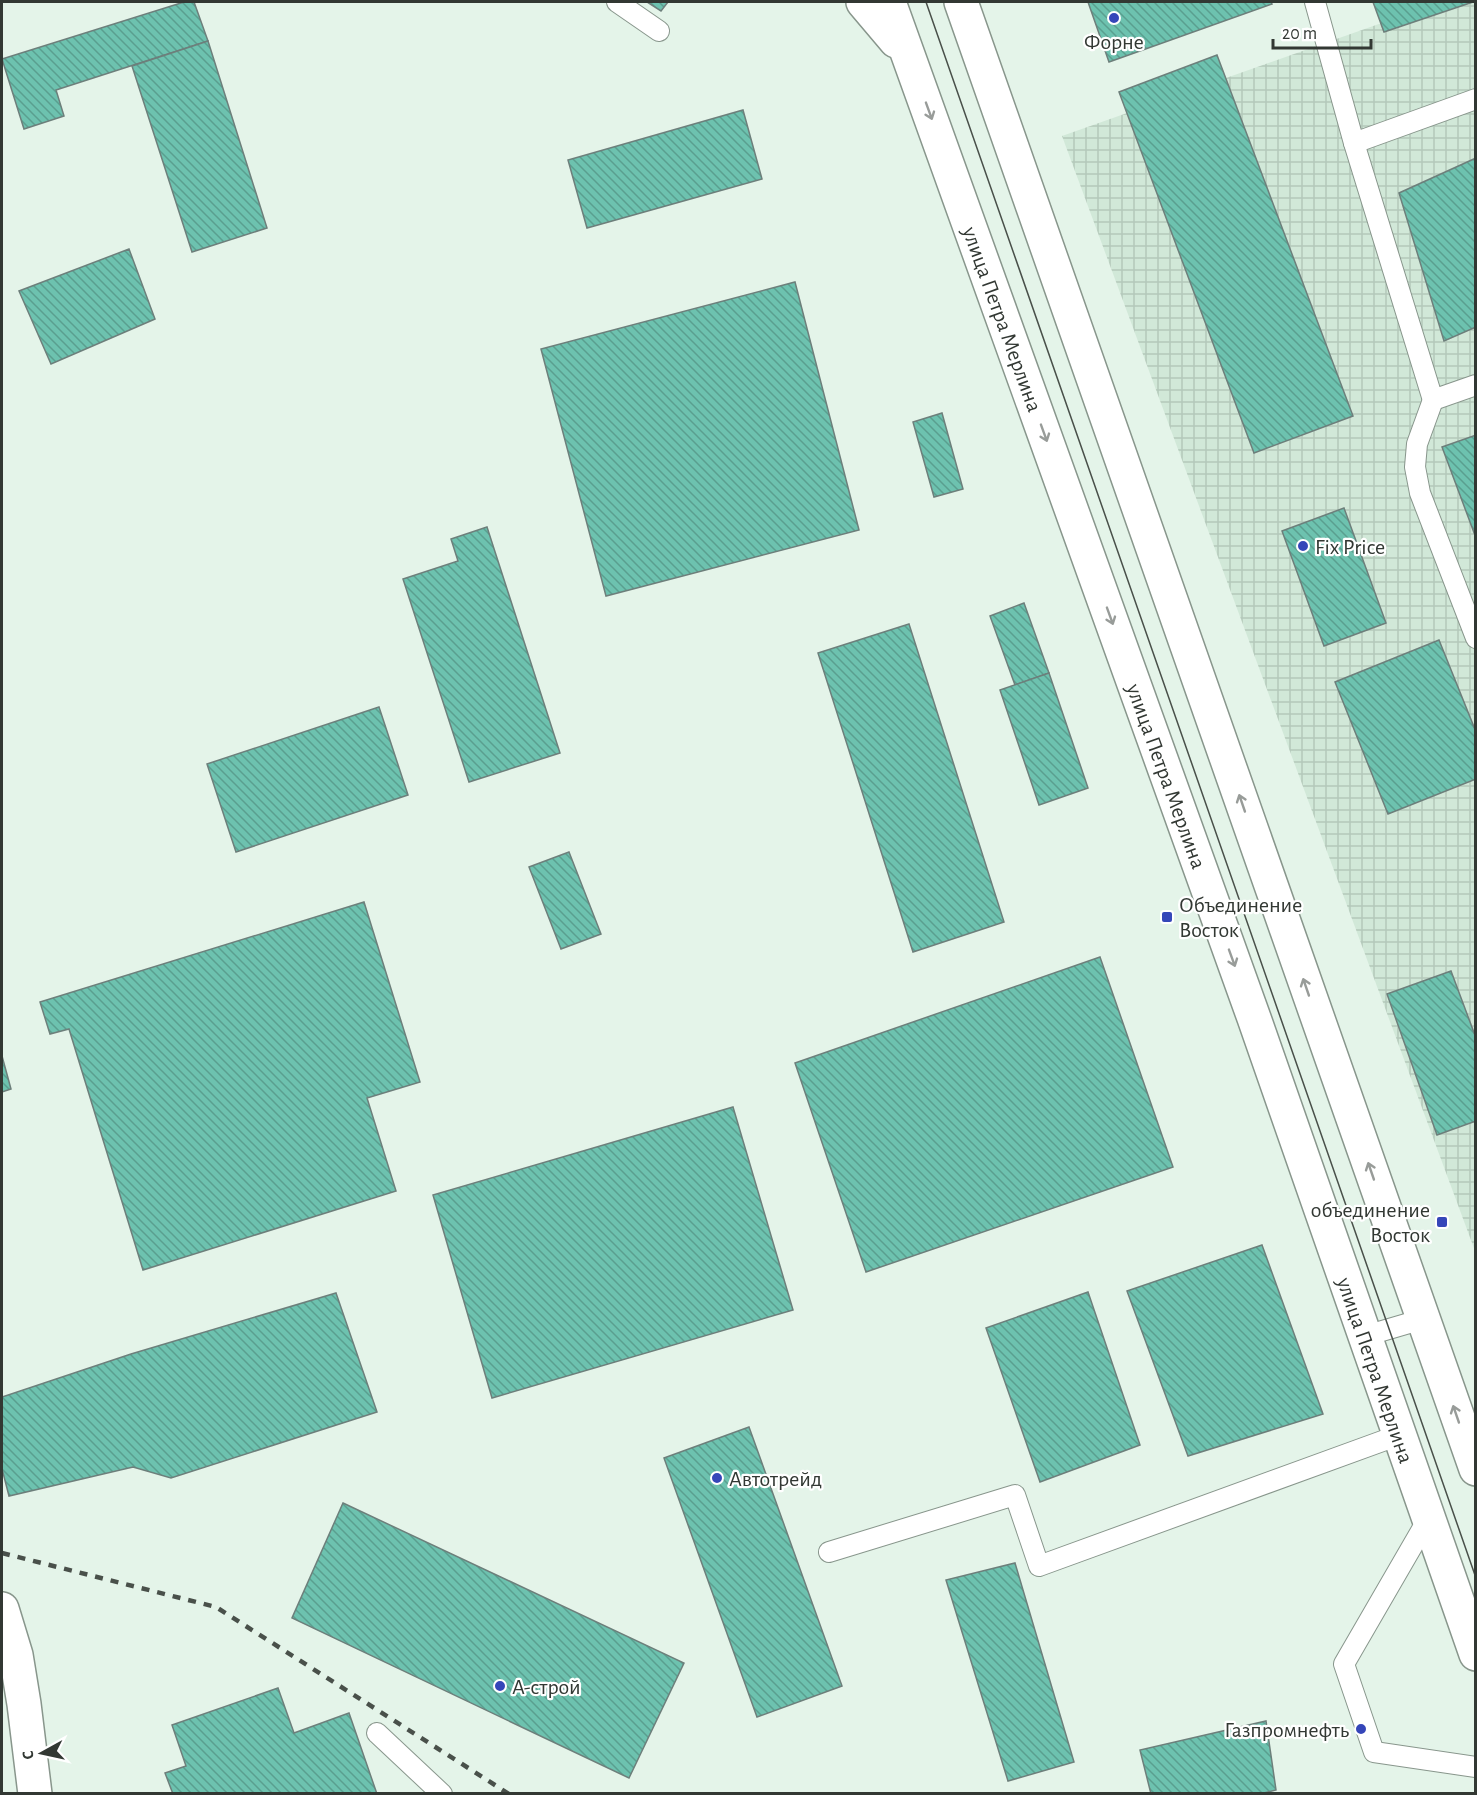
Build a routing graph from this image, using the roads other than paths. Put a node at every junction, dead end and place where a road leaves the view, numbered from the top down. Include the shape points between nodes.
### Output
1 (617, 2) edge
2 (863, 2) edge
3 (890, 2) edge
4 (961, 2) edge
5 (1315, 2) edge
6 (659, 31) dead end
7 (909, 56) junction
8 (1476, 99) edge
9 (1354, 143) junction
10 (1476, 385) edge
11 (1432, 400) junction
12 (1476, 638) edge
13 (1423, 1319) junction
14 (1365, 1336) junction
15 (1399, 1435) junction
16 (1476, 1470) edge
17 (1428, 1519) junction
18 (829, 1552) dead end
19 (2, 1609) edge
20 (1476, 1654) edge
21 (377, 1733) dead end
22 (1476, 1767) edge
23 (35, 1794) edge
24 (442, 1794) edge

1 - 6 lane
2 - 7 main road
3 - 7 main road, улица Петра Мерлина
13 -> 4 main road
5 - 9 lane
7 -> 14 main road, улица Петра Мерлина
8 - 9 lane
9 - 11 lane
10 - 11 lane
11 - 12 lane via 1417,444 1415,467 1420,493
13 - 14 lane
16 -> 13 main road
14 - 15 main road, улица Петра Мерлина
15 - 17 main road, улица Петра Мерлина
15 - 18 lane via 1039,1566 1015,1495
17 - 20 main road, улица Петра Мерлина
17 - 22 lane via 1344,1664 1374,1752
19 - 23 main road via 16,1655
21 - 24 lane

